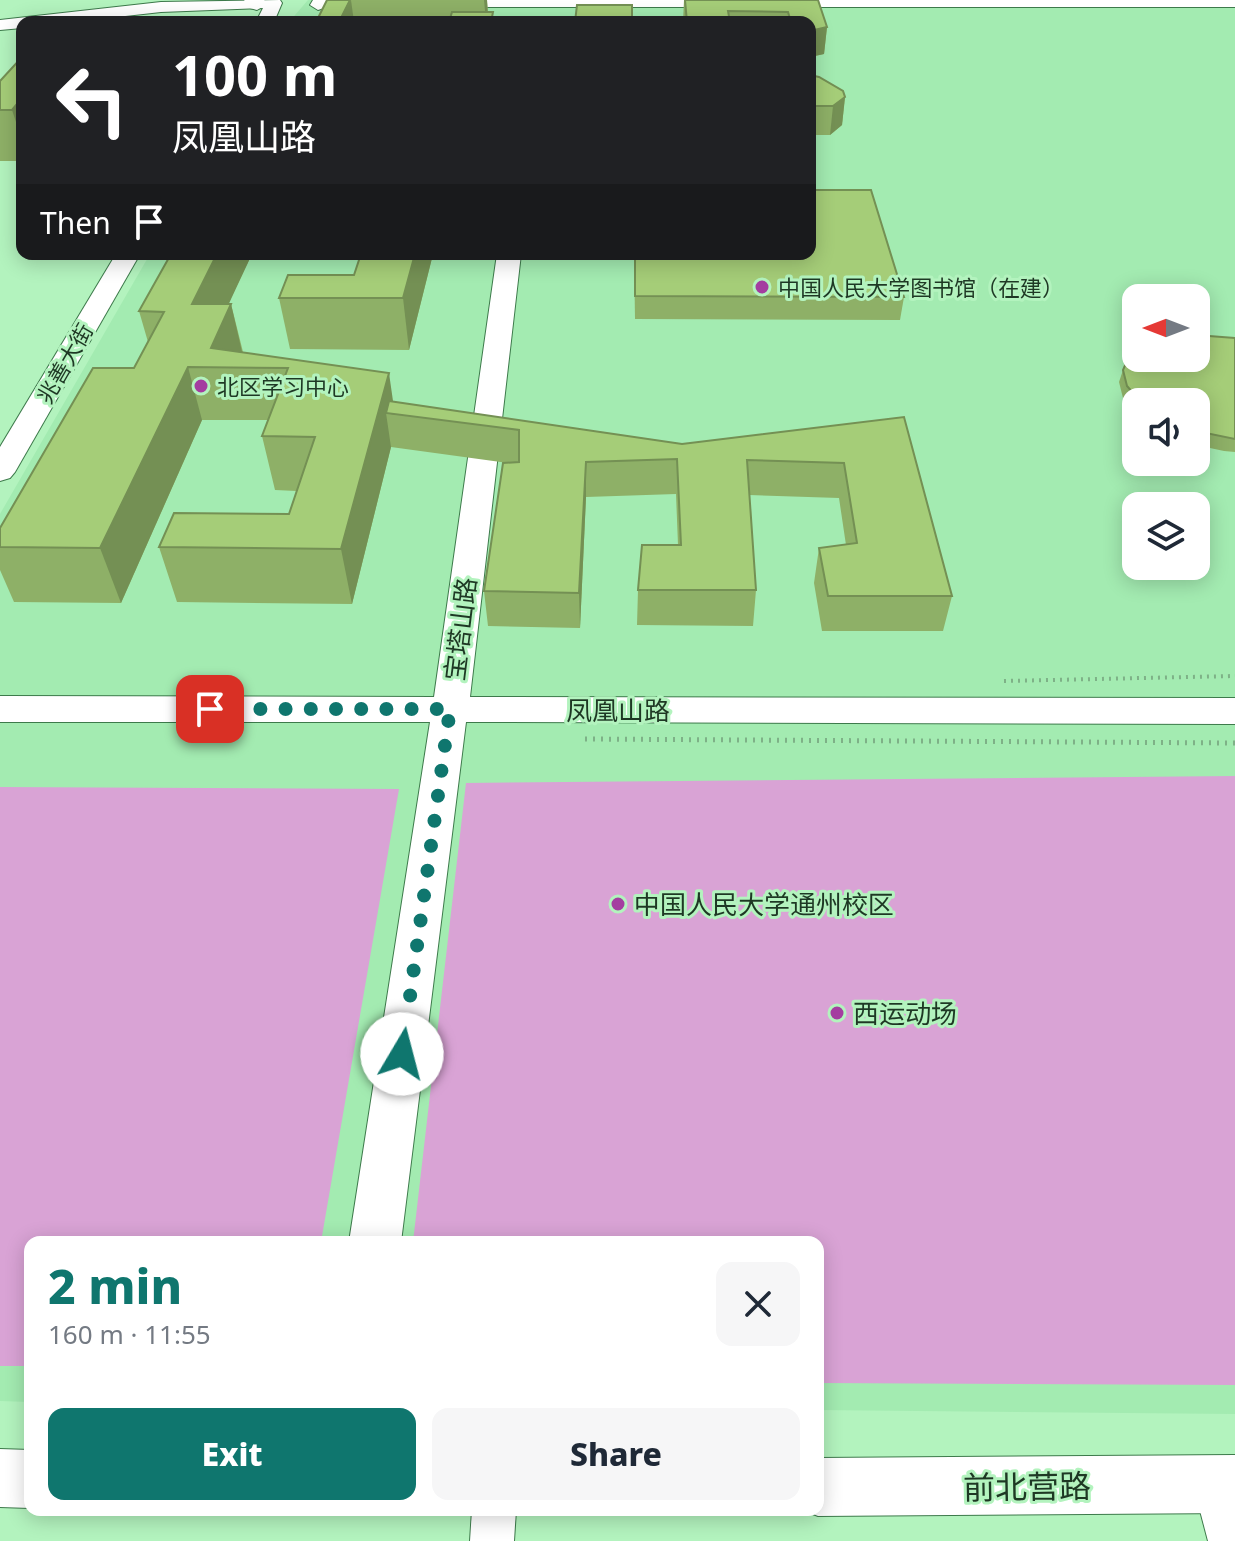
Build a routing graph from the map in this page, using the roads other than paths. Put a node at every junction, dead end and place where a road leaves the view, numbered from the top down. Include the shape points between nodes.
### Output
1 (407, 3) edge
2 (1235, 3) edge
3 (544, 7) edge
4 (263, 9) edge
5 (70, 16) edge
6 (133, 16) edge
7 (103, 260) edge
8 (124, 260) edge
9 (508, 260) edge
10 (0, 429) edge
11 (0, 472) edge
12 (0, 709) edge
13 (450, 709) junction
14 (1235, 711) edge
15 (376, 1236) edge
16 (0, 1478) edge
17 (24, 1479) edge
18 (1224, 1484) edge
19 (824, 1487) edge
20 (494, 1516) edge
21 (492, 1541) edge
22 (1230, 1541) edge

1 - 3 street
2 - 3 street
4 - 5 street
4 - 6 street
7 - 10 street, 兆善大街
8 - 11 street, 兆善大街
9 - 13 street, 宝塔山路
12 - 13 street, 凤凰山路
13 - 14 street, 凤凰山路
13 - 15 street, 宝塔山路
16 - 17 street
18 - 19 street, 前北营路
18 - 22 street
20 - 21 street

